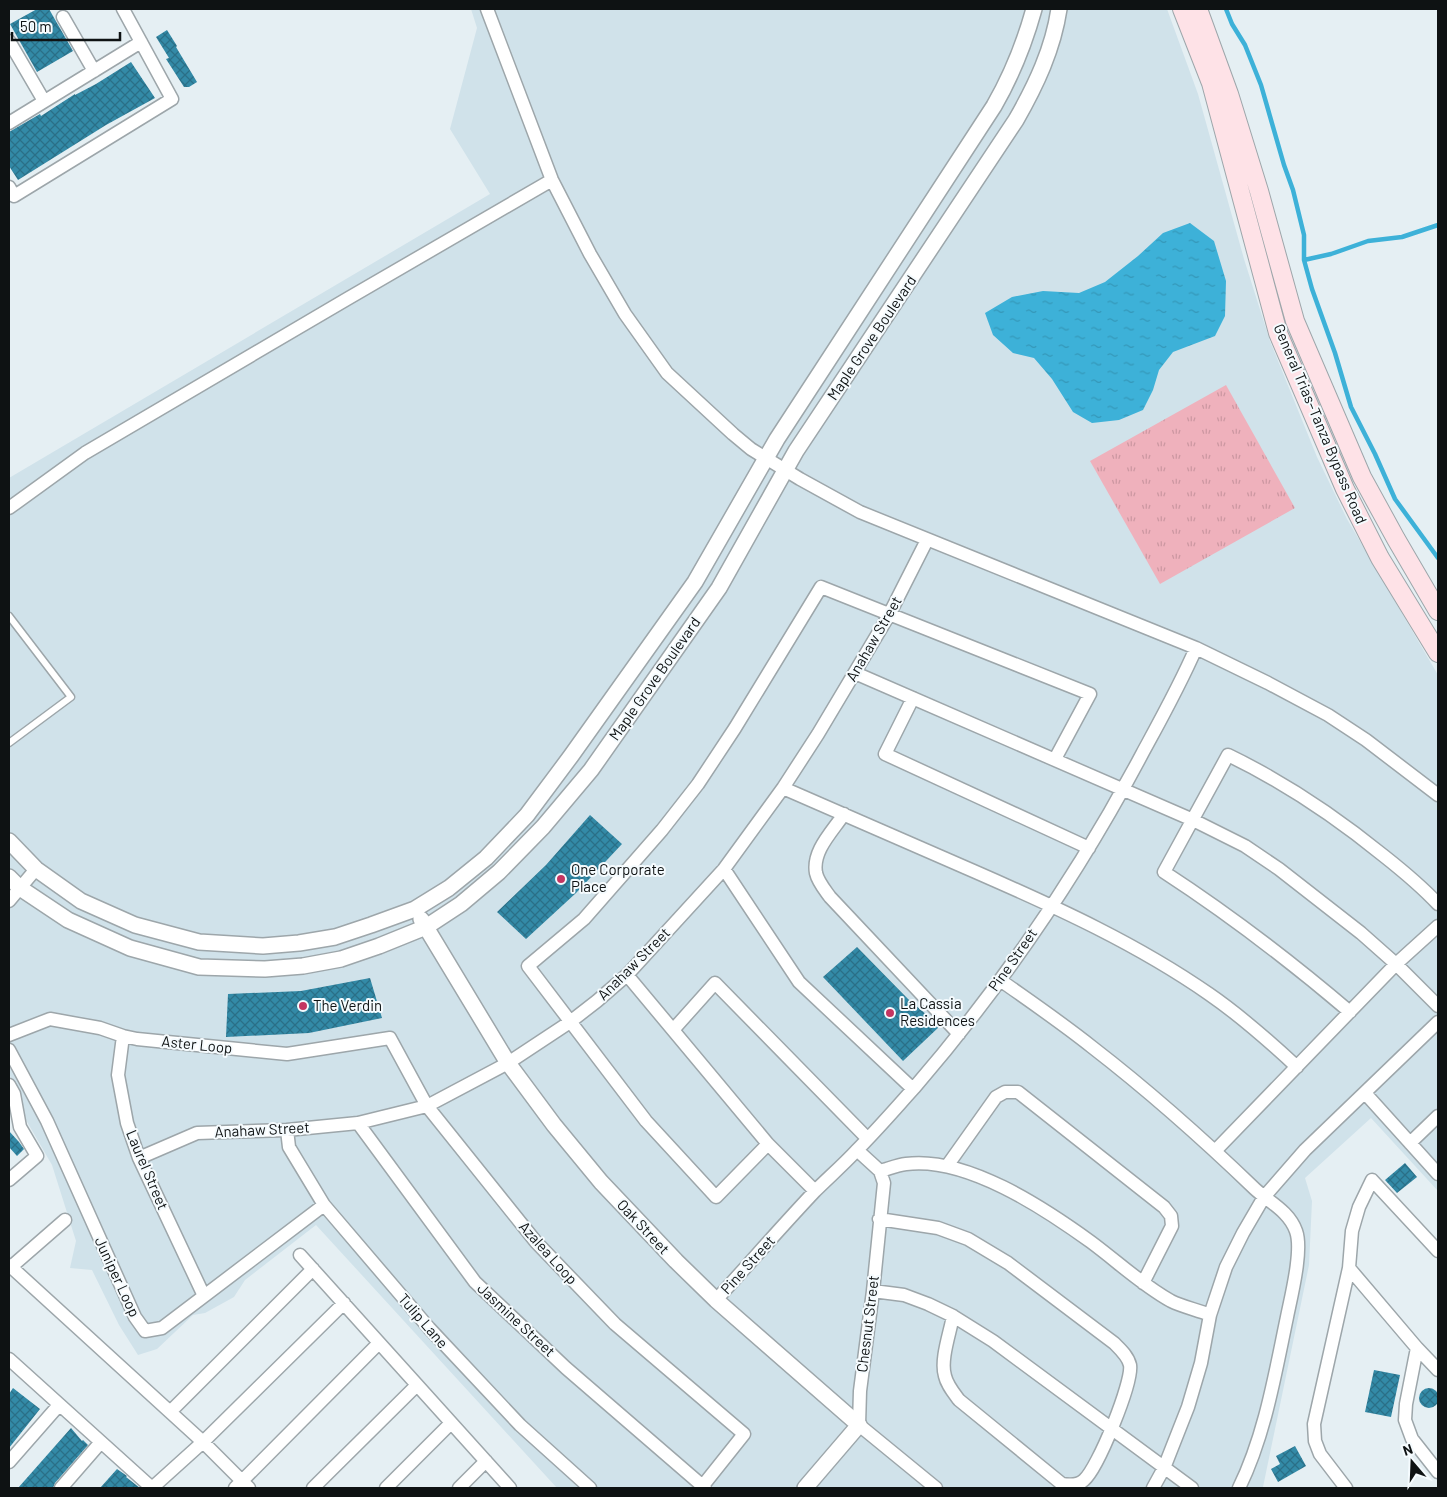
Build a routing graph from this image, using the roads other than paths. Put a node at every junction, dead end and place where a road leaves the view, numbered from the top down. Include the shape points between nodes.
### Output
1 (123, 9) edge
2 (488, 9) edge
3 (1034, 9) edge
4 (1059, 9) edge
5 (1182, 9) edge
6 (1198, 9) edge
7 (63, 17) dead end
8 (9, 41) edge
9 (141, 42) junction
10 (94, 71) junction
11 (44, 101) junction
12 (9, 123) edge
13 (552, 180) junction
14 (9, 187) edge
15 (766, 458) junction
16 (786, 470) junction
17 (9, 508) edge
18 (927, 540) junction
19 (1438, 611) edge
20 (889, 615) junction
21 (9, 616) edge
22 (1196, 648) junction
23 (1438, 653) edge
24 (855, 673) junction
25 (913, 698) junction
26 (9, 743) edge
27 (1055, 759) junction
28 (783, 788) junction
29 (1123, 790) junction
30 (1437, 792) edge
31 (844, 814) junction
32 (1193, 820) junction
33 (9, 842) edge
34 (1089, 848) junction
35 (36, 868) junction
36 (724, 868) junction
37 (9, 877) edge
38 (20, 888) junction
39 (9, 901) edge
40 (1438, 904) edge
41 (1052, 906) junction
42 (415, 909) junction
43 (1438, 926) edge
44 (426, 927) junction
45 (1396, 964) junction
46 (627, 975) junction
47 (1000, 980) junction
48 (1438, 1006) edge
49 (1350, 1012) junction
50 (570, 1022) junction
51 (1438, 1022) edge
52 (673, 1030) junction
53 (959, 1034) junction
54 (9, 1035) edge
55 (124, 1036) junction
56 (390, 1038) joint
57 (9, 1050) edge
58 (508, 1063) junction
59 (1297, 1066) junction
60 (9, 1085) edge
61 (913, 1089) junction
62 (1365, 1092) junction
63 (428, 1106) junction
64 (1438, 1116) edge
65 (358, 1123) junction
66 (287, 1130) junction
67 (868, 1138) junction
68 (1410, 1143) junction
69 (768, 1144) junction
70 (857, 1150) junction
71 (1215, 1151) junction
72 (139, 1158) junction
73 (947, 1166) junction
74 (880, 1171) junction
75 (1438, 1174) edge
76 (10, 1177) edge
77 (816, 1191) junction
78 (1264, 1198) junction
79 (324, 1204) junction
80 (880, 1219) junction
81 (65, 1220) dead end
82 (1438, 1251) edge
83 (300, 1255) dead end
84 (10, 1266) edge
85 (1348, 1268) junction
86 (313, 1269) junction
87 (1143, 1283) junction
88 (873, 1291) junction
89 (204, 1296) junction
90 (716, 1300) junction
91 (344, 1303) junction
92 (1210, 1315) junction
93 (953, 1316) junction
94 (379, 1343) junction
95 (1417, 1348) junction
96 (11, 1366) edge
97 (1438, 1370) edge
98 (417, 1385) junction
99 (59, 1405) junction
100 (170, 1412) junction
101 (451, 1423) junction
102 (859, 1425) junction
103 (1112, 1430) junction
104 (101, 1442) junction
105 (203, 1442) junction
106 (486, 1461) junction
107 (9, 1462) edge
108 (1164, 1468) junction
109 (1438, 1472) edge
110 (242, 1486) edge
111 (62, 1488) edge
112 (152, 1488) edge
113 (313, 1488) edge
114 (386, 1488) edge
115 (459, 1488) edge
116 (510, 1488) edge
117 (590, 1488) edge
118 (703, 1488) edge
119 (805, 1488) edge
120 (936, 1488) edge
121 (1153, 1488) edge
122 (1192, 1488) edge
123 (1239, 1488) edge
124 (1346, 1488) edge

1 - 9 street
2 - 13 street
3 - 15 street, Maple Grove Boulevard via 1018,60 994,106
4 - 16 street, Maple Grove Boulevard via 1042,68 1016,120
5 - 23 main road, General Trias–Tanza Bypass Road via 1211,83 1278,333 1345,489 1380,558
6 - 19 main road, General Trias–Tanza Bypass Road via 1254,173 1295,321 1362,477
7 - 10 street
8 - 11 street
9 - 10 street
9 - 14 street via 172,99 14,196
10 - 11 street
11 - 12 street
13 - 15 street via 625,314 667,373 733,434
13 - 17 street via 85,453
15 - 16 street
15 - 42 street, Maple Grove Boulevard via 695,582 527,815 486,858 449,888
16 - 18 street via 860,512
16 - 44 street, Maple Grove Boulevard via 719,588 591,770 543,827 499,872 461,904
18 - 20 street, Anahaw Street
18 - 22 street
20 - 24 street, Anahaw Street
20 - 27 street via 1090,694
20 - 50 street via 821,588 698,784 584,919 528,966
21 - 26 lane via 71,697
22 - 29 street, Pine Street via 1182,681
22 - 30 street via 1328,715
24 - 25 street
24 - 28 street, Anahaw Street
25 - 27 street
25 - 34 street via 885,754
27 - 29 street
28 - 31 street
28 - 36 street, Anahaw Street
29 - 32 street
29 - 34 street, Pine Street
31 - 41 street
31 - 53 street via 818,851 816,875 830,897
32 - 40 street via 1228,756 1322,809 1396,866
32 - 45 street via 1245,846 1279,869
32 - 49 street via 1164,872 1263,940
33 - 35 street, Maple Grove Boulevard
34 - 41 street, Pine Street
35 - 38 street
35 - 42 street, Maple Grove Boulevard via 81,901 135,925 199,942 263,946 299,943 335,937
36 - 46 street, Anahaw Street
36 - 61 street via 799,982
37 - 38 street, Maple Grove Boulevard
38 - 39 street
38 - 44 street, Maple Grove Boulevard via 68,920 130,948 199,966 265,969 303,966 372,949
41 - 47 street, Pine Street
41 - 59 street via 1151,957 1209,994 1257,1030
42 - 44 street, Oak Street
43 - 45 street
44 - 58 street, Oak Street
45 - 48 street
45 - 49 street
46 - 50 street, Anahaw Street
46 - 52 street
47 - 53 street, Pine Street
47 - 71 street via 1091,1046
49 - 59 street
50 - 58 street, Anahaw Street
50 - 69 street via 646,1121 716,1197
51 - 62 street
52 - 67 street via 715,983
52 - 69 street
53 - 61 street, Pine Street
54 - 55 street, Aster Loop via 50,1019
55 - 56 street, Aster Loop via 287,1054
55 - 72 street, Laurel Street via 118,1075 127,1123
56 - 63 street, Azalea Loop
57 - 89 street, Juniper Loop via 46,1121 135,1317 146,1331 162,1328
58 - 63 street, Anahaw Street
58 - 90 street, Oak Street via 602,1182
59 - 71 street
60 - 76 street via 20,1126 37,1156
61 - 67 street, Pine Street
62 - 68 street
62 - 78 street via 1305,1150
63 - 65 street, Anahaw Street
63 - 118 street, Azalea Loop via 542,1249 614,1324 744,1434
64 - 68 street
65 - 66 street, Anahaw Street
65 - 118 street, Jasmine Street via 475,1282 566,1368
66 - 72 street, Anahaw Street via 197,1133
66 - 79 street, Tulip Lane via 289,1147
67 - 70 street, Pine Street
68 - 75 street
69 - 77 street
70 - 74 street
70 - 77 street, Pine Street
71 - 78 street
72 - 89 street, Laurel Street
73 - 74 street via 905,1164
73 - 87 street via 975,1175 1040,1208 1091,1242
73 - 87 street via 996,1097 1006,1092 1018,1092 1164,1207 1171,1216 1172,1226
74 - 80 street, Chesnut Street via 884,1183
77 - 90 street, Pine Street
78 - 92 street via 1226,1267
78 - 123 street via 1279,1207 1294,1225 1297,1234 1295,1281 1274,1377 1252,1458
79 - 89 street, Juniper Loop
79 - 117 street, Tulip Lane via 429,1328 520,1425
80 - 88 street, Chesnut Street
80 - 103 street via 938,1228 968,1239 1008,1263 1114,1343 1130,1365 1129,1378
81 - 84 street
82 - 85 street via 1372,1180 1352,1231
83 - 86 street
84 - 100 street
85 - 95 street
85 - 124 street via 1314,1424 1314,1442 1320,1454
86 - 91 street
86 - 100 street
87 - 92 street via 1172,1301
88 - 93 street via 904,1295
88 - 102 street, Chesnut Street via 860,1390
90 - 102 street, Oak Street
91 - 94 street
91 - 105 street
92 - 108 street via 1188,1407
93 - 103 street
93 - 103 street via 944,1362 944,1375 950,1388 959,1400 1062,1484 1084,1481
94 - 98 street
94 - 110 street
95 - 97 street
95 - 109 street via 1405,1420 1412,1439
96 - 99 street
98 - 101 street
98 - 113 street
99 - 104 street
99 - 107 street
100 - 105 street
101 - 106 street
101 - 114 street
102 - 119 street
102 - 120 street, Oak Street
103 - 108 street
104 - 111 street
104 - 112 street
105 - 110 street
105 - 112 street
106 - 115 street
106 - 116 street
108 - 121 street
108 - 122 street

